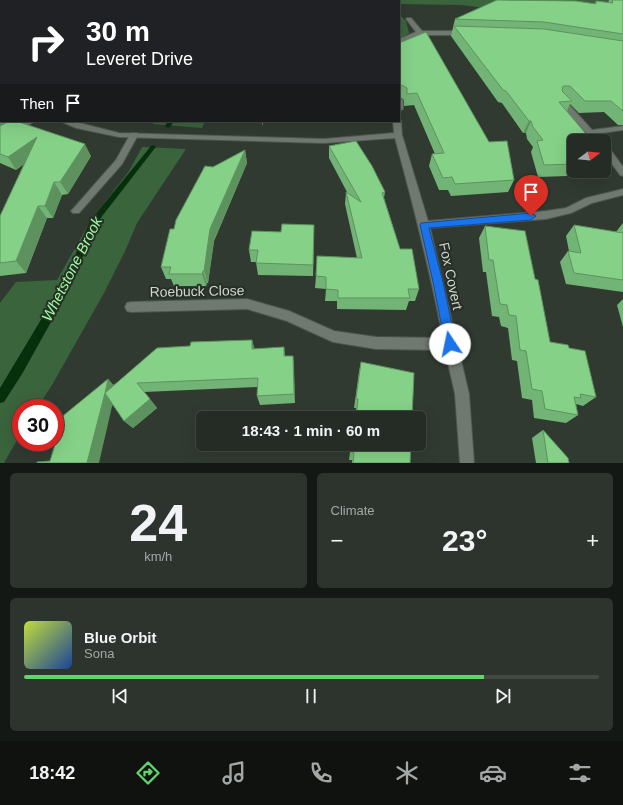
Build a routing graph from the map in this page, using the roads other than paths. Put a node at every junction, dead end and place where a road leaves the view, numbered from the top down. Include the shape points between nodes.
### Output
1 (409, 19) dead end
2 (420, 33) junction
3 (471, 33) edge
4 (400, 41) edge
5 (561, 101) edge
6 (29, 122) edge
7 (67, 122) edge
8 (397, 122) edge
9 (623, 128) edge
10 (591, 132) joint
11 (398, 135) junction
12 (134, 136) junction
13 (0, 140) edge
14 (611, 157) edge
15 (623, 173) edge
16 (623, 192) edge
17 (76, 211) dead end
18 (424, 225) junction
19 (131, 307) dead end
20 (450, 344) junction
21 (467, 463) edge

1 - 2 street
2 - 3 street
2 - 4 street
5 - 10 street
6 - 13 street
7 - 12 street via 119,135
8 - 11 street, Fox Covert
9 - 10 street
11 - 12 street via 324,141
11 - 18 street, Fox Covert
12 - 17 street via 119,162
14 - 15 street
16 - 18 street via 589,200 568,211 546,215
18 - 20 street, Fox Covert
19 - 20 street, Roebuck Close via 247,304 289,316 333,336 376,344
20 - 21 street, Fox Covert via 462,394

